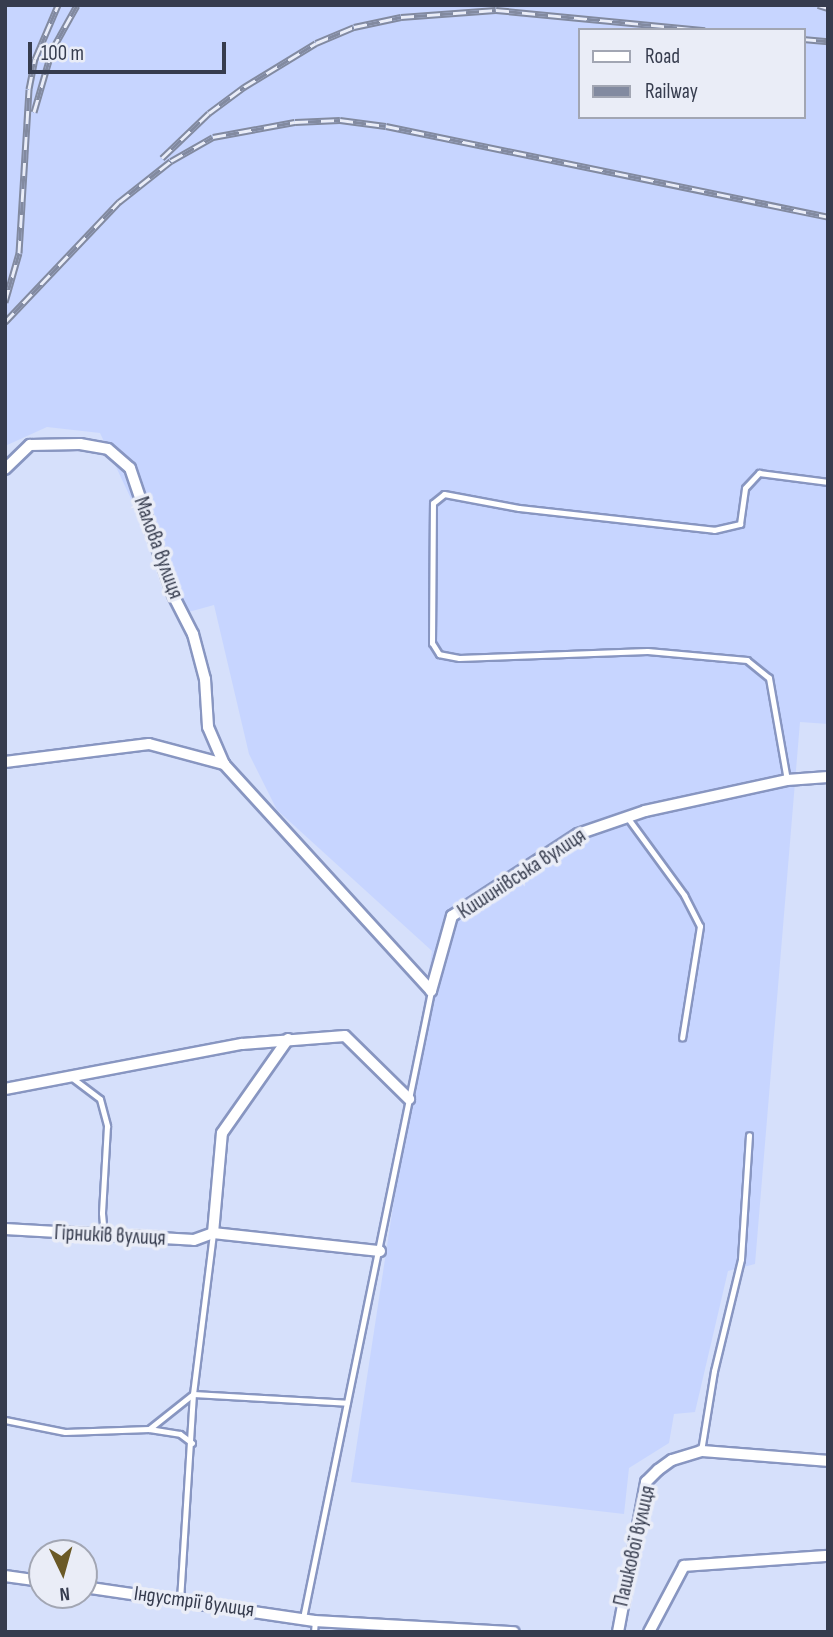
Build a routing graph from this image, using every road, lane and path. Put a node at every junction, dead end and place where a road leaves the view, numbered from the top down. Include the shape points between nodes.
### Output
1 (5, 469) edge
2 (828, 482) edge
3 (5, 762) edge
4 (224, 764) junction
5 (828, 777) edge
6 (787, 780) junction
7 (627, 817) junction
8 (431, 990) junction
9 (682, 1038) dead end
10 (288, 1039) junction
11 (70, 1076) junction
12 (5, 1089) edge
13 (409, 1098) junction
14 (749, 1135) dead end
15 (5, 1230) edge
16 (213, 1233) junction
17 (104, 1237) junction
18 (380, 1251) junction
19 (193, 1394) junction
20 (347, 1403) junction
21 (5, 1420) edge
22 (149, 1429) junction
23 (192, 1443) junction
24 (701, 1451) junction
25 (828, 1461) edge
26 (828, 1556) edge
27 (5, 1576) edge
28 (28, 1579) edge
29 (98, 1589) edge
30 (180, 1600) junction
31 (303, 1618) junction
32 (314, 1626) edge
33 (514, 1632) edge
34 (618, 1632) edge
35 (649, 1632) edge

1 - 4 street, Малова вулиця via 30,445 80,444 108,449 130,468 173,595 193,634 205,680 208,727
2 - 6 lane via 759,473 745,488 740,524 714,530 532,510 444,494 433,503 432,643 439,654 459,658 648,651 747,660 769,678
3 - 4 street via 149,744
4 - 8 street, Малова вулиця
5 - 6 street, Кишинівська вулиця
6 - 7 street, Кишинівська вулиця
7 - 8 street, Кишинівська вулиця via 578,834 452,916
7 - 9 lane via 684,895 700,926
8 - 13 lane
10 - 11 street
10 - 13 street via 345,1036
10 - 16 street via 222,1133
11 - 12 street
11 - 17 lane via 100,1099 107,1126
13 - 18 lane
14 - 24 lane via 741,1259 714,1371
15 - 17 street, Гірників вулиця
16 - 17 street, Гірників вулиця via 194,1240
16 - 18 street, Гірників вулиця
16 - 19 lane
18 - 20 lane
19 - 20 lane
19 - 22 lane
19 - 23 lane
20 - 31 lane
21 - 22 lane via 65,1432
22 - 23 lane via 180,1434
23 - 30 lane
24 - 25 street, Пашкової вулиця
24 - 34 street, Пашкової вулиця via 672,1460 646,1482
26 - 35 street via 684,1566
27 - 28 street
29 - 30 street, Індустрії вулиця
30 - 31 street, Індустрії вулиця
31 - 32 street, Індустрії вулиця
32 - 33 street, Індустрії вулиця

